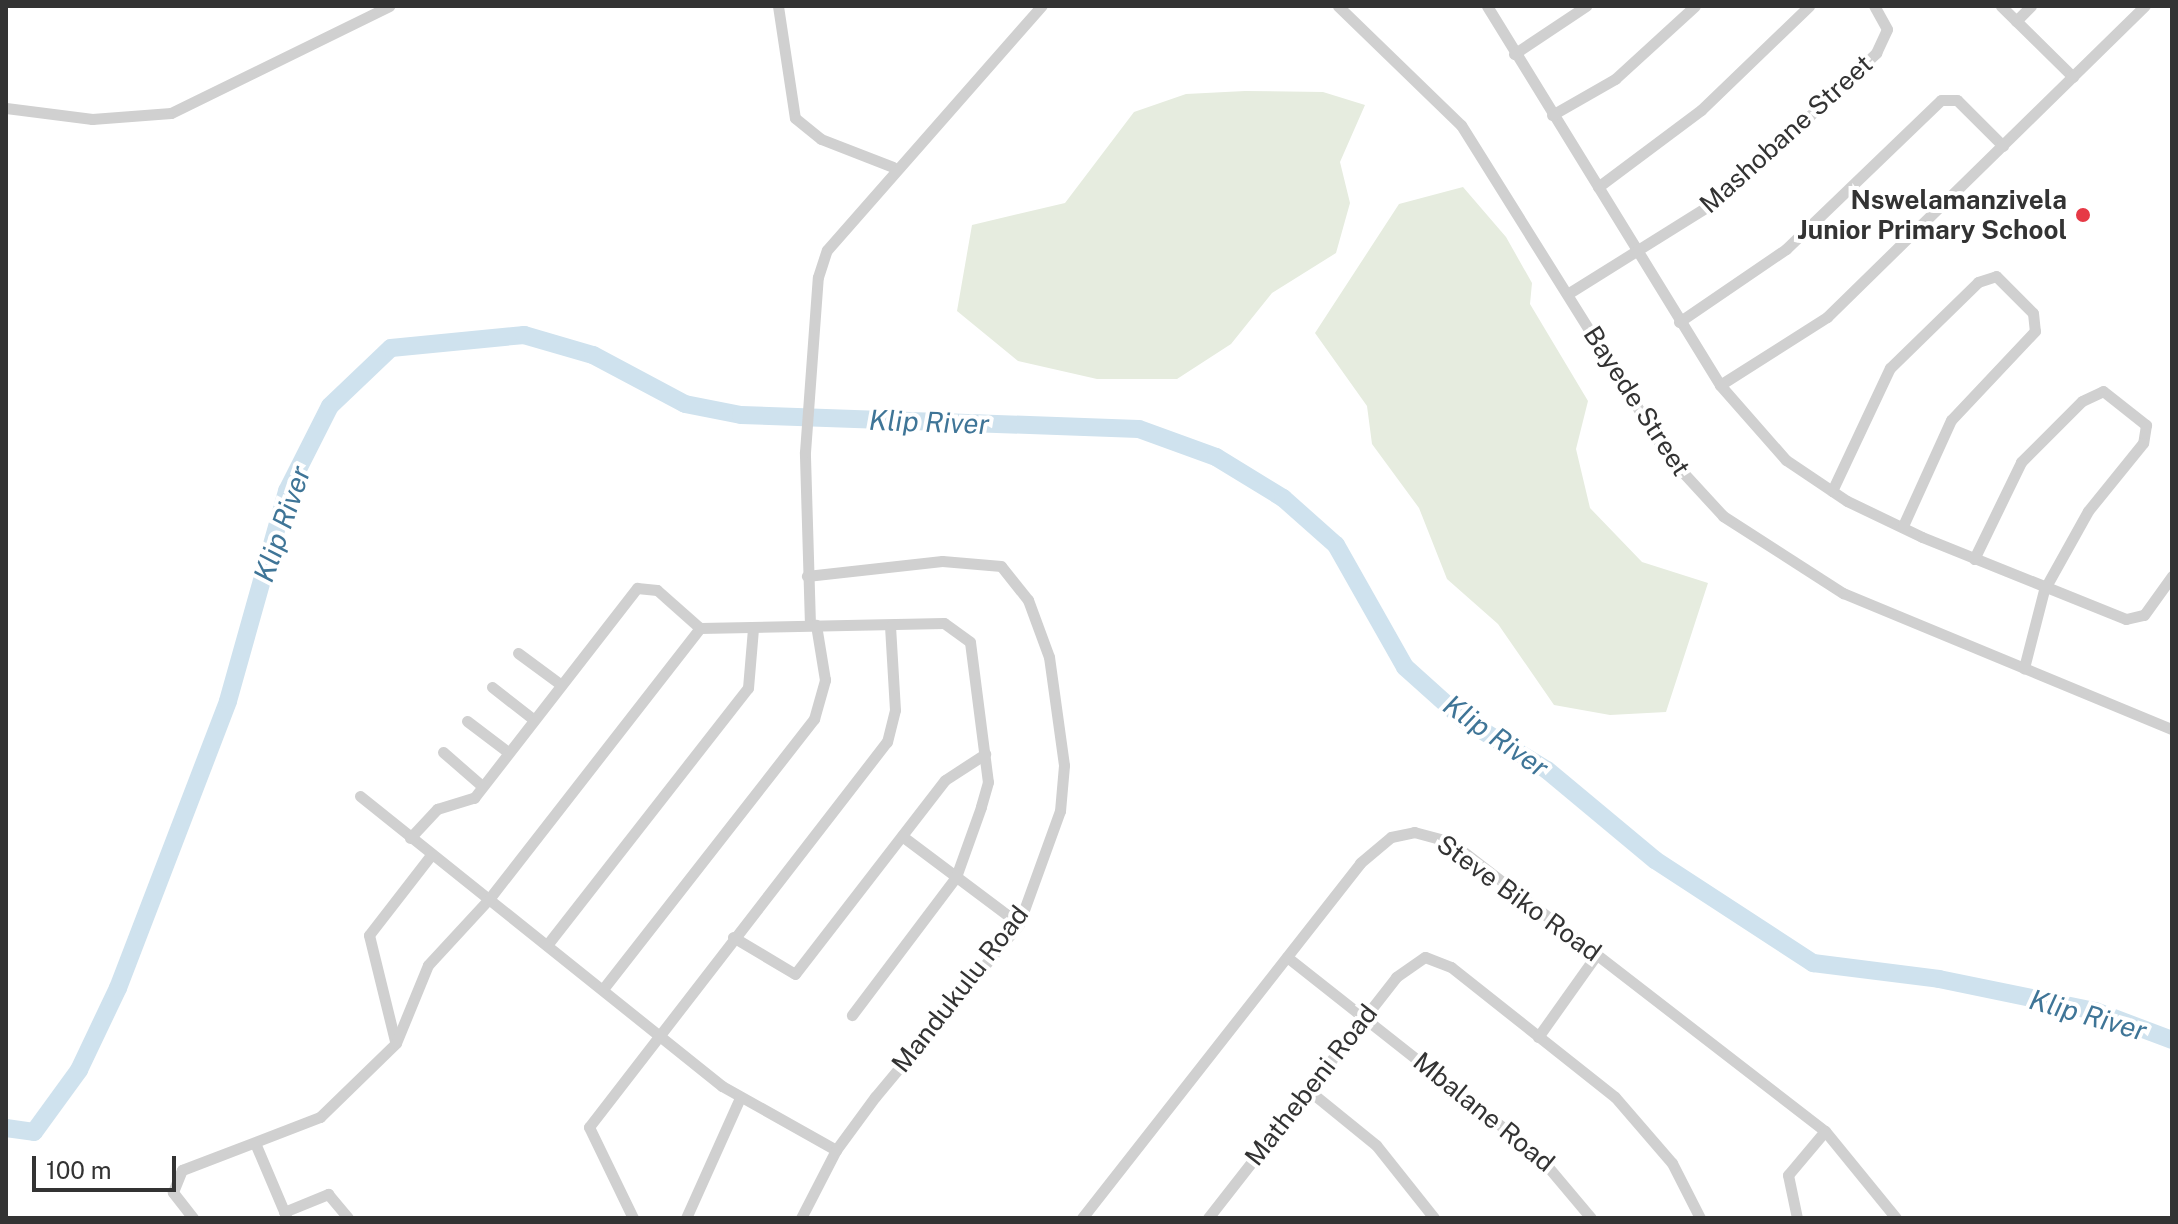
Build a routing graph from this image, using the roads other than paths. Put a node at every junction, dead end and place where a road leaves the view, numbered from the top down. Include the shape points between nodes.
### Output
1 (389, 6) edge
2 (778, 6) edge
3 (1041, 6) edge
4 (1338, 6) edge
5 (1487, 6) edge
6 (1586, 6) edge
7 (1695, 6) edge
8 (1809, 6) edge
9 (1874, 6) edge
10 (2001, 6) edge
11 (2031, 6) edge
12 (2145, 6) edge
13 (2016, 21) junction
14 (1514, 54) junction
15 (2073, 77) junction
16 (6, 108) edge
17 (1552, 115) junction
18 (2003, 146) junction
19 (893, 167) junction
20 (1598, 187) junction
21 (1637, 253) junction
22 (1569, 293) junction
23 (1679, 322) junction
24 (1720, 385) junction
25 (1832, 491) junction
26 (1903, 526) junction
27 (1974, 559) junction
28 (807, 576) junction
29 (2171, 581) edge
30 (2044, 590) junction
31 (813, 625) junction
32 (890, 626) junction
33 (700, 628) junction
34 (753, 628) junction
35 (518, 653) dead end
36 (2028, 670) junction
37 (560, 684) junction
38 (492, 687) dead end
39 (533, 719) junction
40 (467, 721) dead end
41 (2172, 729) edge
42 (443, 752) dead end
43 (508, 752) junction
44 (985, 754) junction
45 (482, 786) junction
46 (360, 796) dead end
47 (902, 836) junction
48 (410, 838) junction
49 (431, 855) junction
50 (956, 877) junction
51 (489, 899) junction
52 (1019, 924) junction
53 (733, 937) junction
54 (547, 945) junction
55 (1597, 954) junction
56 (1287, 957) junction
57 (603, 989) junction
58 (852, 1015) dead end
59 (1366, 1016) junction
60 (657, 1033) junction
61 (1538, 1037) junction
62 (396, 1043) junction
63 (1307, 1089) junction
64 (740, 1098) junction
65 (1825, 1131) junction
66 (255, 1143) junction
67 (836, 1150) junction
68 (286, 1215) edge
69 (193, 1218) edge
70 (348, 1218) edge
71 (633, 1218) edge
72 (686, 1218) edge
73 (801, 1218) edge
74 (1082, 1218) edge
75 (1208, 1218) edge
76 (1434, 1218) edge
77 (1591, 1218) edge
78 (1700, 1218) edge
79 (1797, 1218) edge
80 (1896, 1218) edge

1 - 16 street via 171,113 92,119
2 - 19 street via 795,118 821,139
3 - 19 street
4 - 22 street, Bayede Street via 1461,125
5 - 14 street
6 - 14 street
7 - 17 street via 1615,79
8 - 20 street via 1701,110
9 - 21 street, Mashobane Street via 1887,29 1876,53 1726,195
10 - 13 street
11 - 13 street
12 - 15 street
13 - 15 street
14 - 17 street
15 - 18 street
17 - 20 street
18 - 23 street via 1957,100 1941,100 1786,249
18 - 24 street via 1820,323
19 - 28 street via 827,250 805,452
20 - 21 street
21 - 22 street, Mashobane Street
21 - 23 street
22 - 36 street, Bayede Street via 1667,455 1723,516 1843,593
23 - 24 street
24 - 25 street via 1763,440
25 - 26 street
25 - 26 street via 1890,368 1978,282 1996,276 2033,313 2035,331 1951,420
26 - 27 street
27 - 30 street
27 - 30 street via 2029,453 2093,392 2110,394 2141,419 2147,434 2088,511
28 - 31 street
28 - 52 street, Mandukulu Road via 986,560 1012,575 1028,600 1057,684 1064,765 1056,823
29 - 30 street via 2132,620
30 - 36 street
31 - 32 street
31 - 34 street
31 - 57 street via 825,680 814,719
32 - 44 street via 944,623 965,632
32 - 53 street via 892,733
33 - 34 street
33 - 37 street via 657,590 641,586
33 - 51 street
34 - 54 street via 754,673 745,693
35 - 37 street
36 - 41 street, Bayede Street
37 - 39 street
38 - 39 street
39 - 43 street
40 - 43 street
42 - 45 street
43 - 45 street
44 - 47 street via 945,780
44 - 50 street via 988,782
45 - 48 street via 466,803 432,812
46 - 48 street
47 - 50 street
47 - 53 street via 795,974
48 - 49 street
49 - 51 street
49 - 62 street via 369,935
50 - 52 street
50 - 58 street
51 - 54 street
51 - 62 street via 421,977
52 - 67 street, Mandukulu Road
53 - 60 street
54 - 57 street
55 - 56 street, Steve Biko Road via 1451,842 1414,832 1367,855
55 - 61 street
55 - 65 street, Steve Biko Road
56 - 59 street, Mbalane Road
56 - 74 street, Steve Biko Road
57 - 60 street
59 - 61 street, Mathebeni Road via 1419,958 1451,967
59 - 63 street, Mathebeni Road
59 - 77 street, Mbalane Road via 1545,1161
60 - 64 street
60 - 71 street via 588,1130
61 - 78 street via 1635,1116 1681,1175
62 - 66 street via 320,1117
63 - 75 street, Mathebeni Road
63 - 76 street via 1376,1145
64 - 67 street
64 - 72 street
65 - 79 street via 1788,1175
65 - 80 street, Steve Biko Road
66 - 68 street
66 - 69 street via 182,1170 173,1192
67 - 73 street, Mandukulu Road
68 - 70 street via 328,1194

